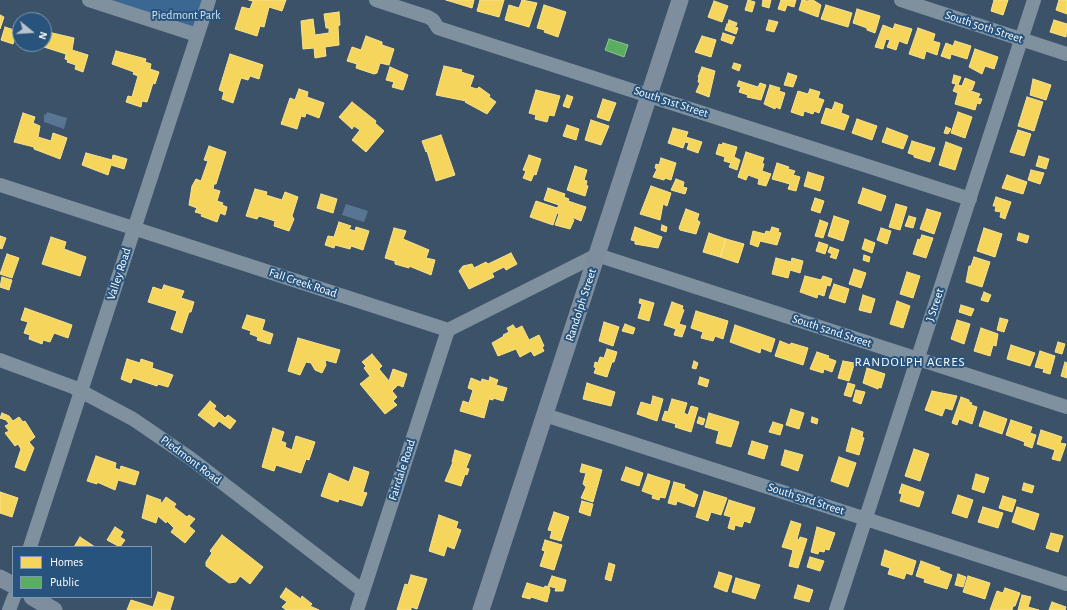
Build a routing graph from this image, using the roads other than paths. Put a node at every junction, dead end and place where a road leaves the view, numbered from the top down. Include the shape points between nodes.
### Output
1 (89, 0) edge
2 (208, 0) edge
3 (376, 0) edge
4 (680, 0) edge
5 (901, 0) edge
6 (1034, 0) edge
7 (197, 35) junction
8 (1022, 39) junction
9 (1067, 54) edge
10 (649, 95) junction
11 (0, 185) edge
12 (970, 199) junction
13 (134, 228) junction
14 (597, 255) junction
15 (448, 330) junction
16 (917, 358) junction
17 (0, 360) edge
18 (81, 391) junction
19 (1067, 407) edge
20 (545, 415) junction
21 (865, 518) junction
22 (30, 546) edge
23 (0, 578) edge
24 (1067, 584) edge
25 (12, 585) edge
26 (363, 591) junction
27 (14, 598) edge
28 (34, 598) edge
29 (9, 610) edge
30 (54, 610) edge
31 (357, 610) edge
32 (482, 610) edge
33 (836, 610) edge

1 - 7 street
2 - 7 street, Valley Road
3 - 10 street, South 51st Street via 428,17 438,28
4 - 10 main road, Randolph Street
5 - 8 street, South 50th Street
6 - 8 street, J Street
7 - 13 street, Valley Road
8 - 9 street, South 50th Street
8 - 12 street, J Street
10 - 12 street, South 51st Street
10 - 14 main road, Randolph Street
11 - 13 street, Fall Creek Road
12 - 16 street, J Street
13 - 15 street, Fall Creek Road
13 - 18 street, Valley Road
14 - 15 street
14 - 16 street, South 52nd Street
14 - 20 main road, Randolph Street
15 - 26 street, Fairdale Road
16 - 19 street, South 52nd Street
16 - 21 street, J Street
17 - 18 street, Piedmont Road
18 - 22 street, Valley Road
18 - 26 street, Piedmont Road via 127,415 165,440
20 - 21 street, South 53rd Street
20 - 32 main road, Randolph Street
21 - 24 street, South 53rd Street
21 - 33 street, J Street
23 - 25 main road
26 - 31 street, Fairdale Road
27 - 29 street
28 - 30 main road

